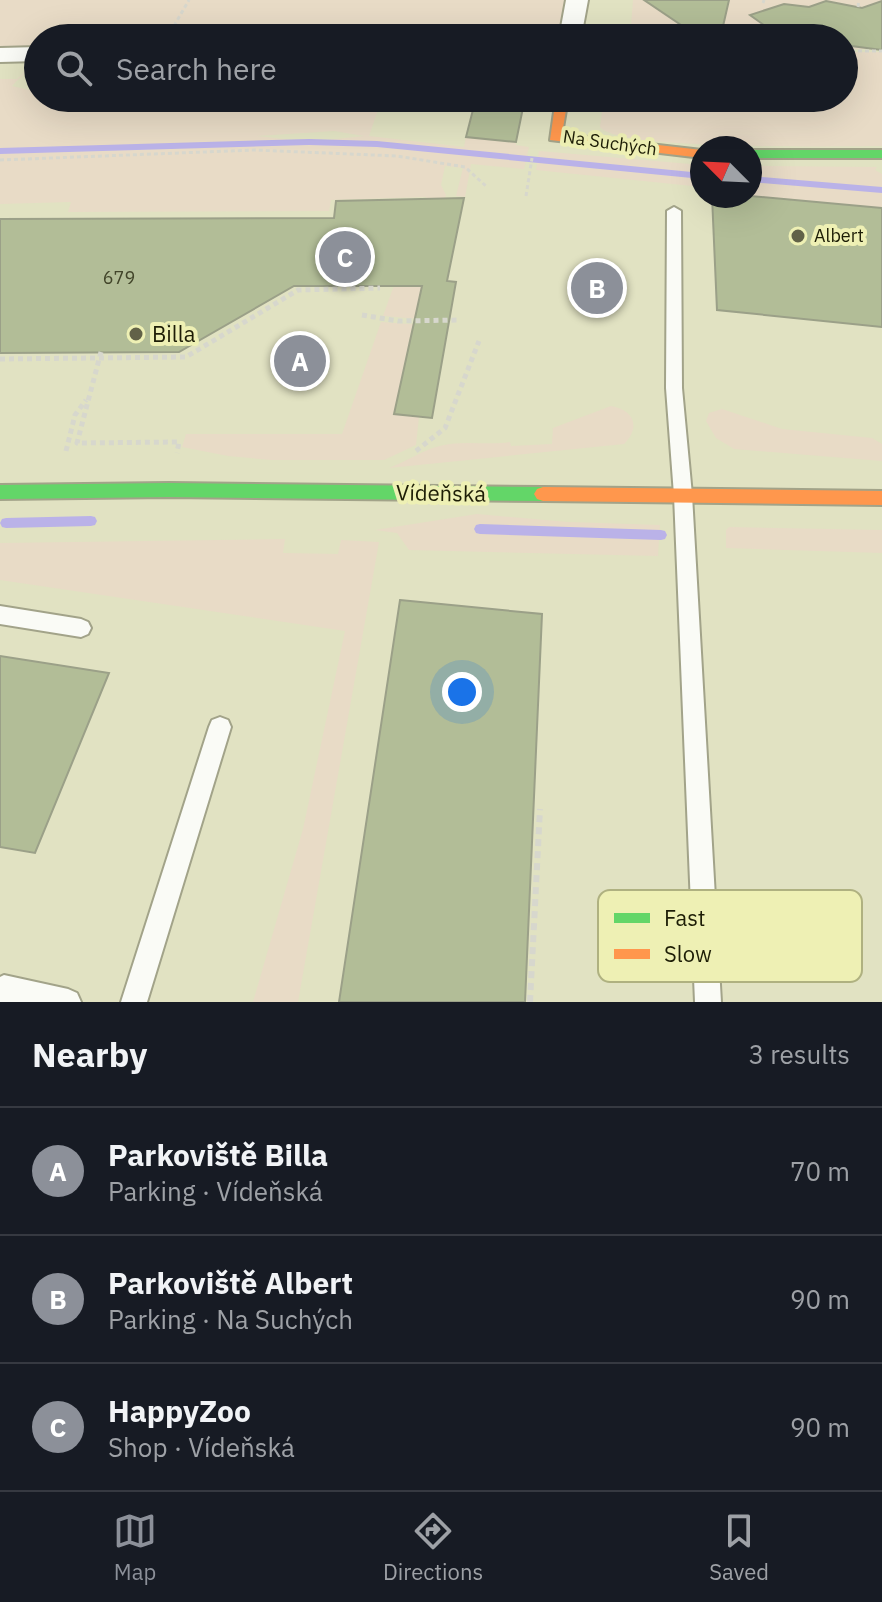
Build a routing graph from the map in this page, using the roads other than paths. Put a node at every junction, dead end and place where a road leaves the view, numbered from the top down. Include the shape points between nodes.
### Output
1 (577, 0) edge
2 (573, 24) edge
3 (24, 54) edge
4 (0, 55) edge
5 (559, 112) edge
6 (690, 153) edge
7 (762, 154) edge
8 (882, 154) edge
9 (674, 211) dead end
10 (0, 492) edge
11 (683, 495) junction
12 (882, 498) edge
13 (0, 615) edge
14 (81, 628) dead end
15 (220, 727) dead end
16 (702, 890) edge
17 (707, 982) edge
18 (1, 989) edge
19 (68, 1002) edge
20 (134, 1002) edge
21 (708, 1002) edge

1 - 2 street
3 - 4 street
5 - 6 main road, Na Suchých via 555,137
7 - 8 main road
9 - 11 lane via 674,388
10 - 11 main road, Vídeňská
11 - 12 main road, Vídeňská
11 - 16 lane
13 - 14 lane
15 - 20 lane
17 - 21 lane
18 - 19 lane

